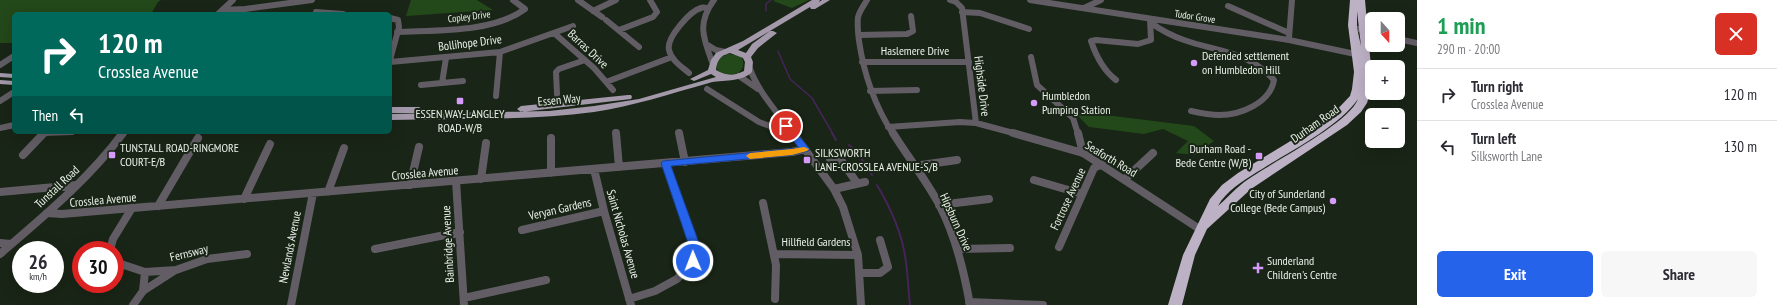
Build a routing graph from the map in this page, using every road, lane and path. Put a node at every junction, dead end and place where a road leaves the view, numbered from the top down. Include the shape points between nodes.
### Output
1 (233, 0) edge
2 (312, 0) edge
3 (513, 0) edge
4 (578, 0) edge
5 (616, 0) edge
6 (650, 0) edge
7 (714, 0) edge
8 (817, 0) edge
9 (827, 0) edge
10 (867, 0) edge
11 (950, 0) edge
12 (1030, 0) edge
13 (1101, 0) edge
14 (1292, 0) edge
15 (1354, 0) edge
16 (1361, 0) edge
17 (1228, 6) dead end
18 (258, 8) junction
19 (707, 8) junction
20 (1084, 8) junction
21 (593, 11) junction
22 (220, 12) edge
23 (254, 12) edge
24 (962, 12) junction
25 (911, 16) dead end
26 (392, 18) edge
27 (1150, 21) junction
28 (573, 26) dead end
29 (1029, 29) dead end
30 (1358, 29) junction
31 (619, 30) junction
32 (1365, 30) edge
33 (397, 32) junction
34 (554, 33) junction
35 (1289, 33) junction
36 (859, 35) junction
37 (1289, 40) junction
38 (1405, 40) edge
39 (1417, 43) edge
40 (706, 44) junction
41 (392, 45) edge
42 (639, 47) dead end
43 (500, 52) junction
44 (727, 52) junction
45 (1361, 55) junction
46 (12, 57) edge
47 (672, 57) junction
48 (747, 57) junction
49 (1031, 57) dead end
50 (446, 58) junction
51 (584, 60) junction
52 (392, 61) edge
53 (862, 62) junction
54 (968, 62) junction
55 (0, 65) edge
56 (712, 66) junction
57 (749, 66) junction
58 (689, 73) dead end
59 (0, 75) edge
60 (12, 76) edge
61 (739, 76) junction
62 (727, 78) junction
63 (1116, 80) dead end
64 (463, 81) dead end
65 (0, 82) edge
66 (606, 82) junction
67 (12, 83) edge
68 (442, 83) junction
69 (421, 85) dead end
70 (707, 89) dead end
71 (613, 90) dead end
72 (917, 90) dead end
73 (762, 92) junction
74 (870, 92) junction
75 (12, 93) edge
76 (557, 94) dead end
77 (496, 96) dead end
78 (0, 101) edge
79 (392, 110) edge
80 (1191, 111) dead end
81 (392, 117) edge
82 (976, 123) junction
83 (12, 125) edge
84 (786, 126) junction
85 (888, 127) junction
86 (0, 128) edge
87 (616, 132) dead end
88 (679, 133) dead end
89 (43, 134) edge
90 (123, 134) edge
91 (198, 138) dead end
92 (551, 138) dead end
93 (486, 143) dead end
94 (270, 144) dead end
95 (419, 147) dead end
96 (344, 148) dead end
97 (805, 149) junction
98 (1083, 153) junction
99 (1153, 153) dead end
100 (23, 155) dead end
101 (830, 160) dead end
102 (957, 160) dead end
103 (685, 162) junction
104 (666, 163) junction
105 (1102, 164) junction
106 (914, 166) junction
107 (619, 167) junction
108 (594, 169) junction
109 (551, 173) junction
110 (481, 179) junction
111 (1125, 179) junction
112 (1034, 180) dead end
113 (456, 181) junction
114 (77, 185) junction
115 (410, 185) junction
116 (834, 188) junction
117 (0, 192) edge
118 (328, 192) junction
119 (313, 193) junction
120 (1082, 194) junction
121 (244, 199) junction
122 (989, 199) dead end
123 (763, 203) dead end
124 (939, 205) junction
125 (158, 206) junction
126 (132, 208) junction
127 (604, 211) junction
128 (47, 213) junction
129 (522, 230) dead end
130 (1201, 230) junction
131 (460, 232) junction
132 (880, 240) dead end
133 (112, 241) edge
134 (0, 244) edge
135 (11, 244) junction
136 (1059, 247) dead end
137 (1010, 248) dead end
138 (375, 249) dead end
139 (958, 249) junction
140 (0, 254) edge
141 (247, 254) dead end
142 (774, 254) junction
143 (858, 255) junction
144 (124, 265) edge
145 (176, 270) junction
146 (145, 272) junction
147 (860, 273) junction
148 (546, 280) dead end
149 (143, 291) junction
150 (776, 299) dead end
151 (464, 302) edge
152 (630, 302) edge
153 (970, 303) edge
154 (133, 305) edge
155 (291, 305) edge
156 (861, 305) edge
157 (1043, 305) edge
158 (1175, 305) edge

1 - 22 street
2 - 18 street
3 - 33 street, Copley Drive via 524,9 521,13 503,20 480,26
4 - 21 street
5 - 21 street
6 - 31 street via 658,12 654,17
7 - 19 street
8 - 44 main road via 752,40
9 - 48 main road via 755,46
10 - 36 street, Hipsburn Drive via 858,19
11 - 24 street via 960,4
12 - 20 street, Tudor Grove
13 - 20 street
14 - 35 street
15 - 30 highway, Durham Road
16 - 30 highway, Durham Road
17 - 35 street
18 - 22 street
18 - 23 street
19 - 40 street via 701,23
19 - 47 street via 700,8 684,21 669,40 669,52
20 - 27 street, Tudor Grove
21 - 31 street
24 - 29 street via 980,13
24 - 54 street, Highside Drive
25 - 36 street via 913,31 907,34
26 - 33 street via 397,19 399,23
27 - 37 street, Tudor Grove
27 - 63 street via 1151,40 1138,44 1091,41 1095,54 1110,77
27 - 80 street via 1179,39 1220,49 1250,60 1262,66 1274,80 1272,90 1265,98 1242,111 1228,114
28 - 34 street, Bollihope Drive
30 - 32 street
30 - 45 highway, Durham Road
31 - 42 street
33 - 41 street
34 - 43 street, Bollihope Drive
34 - 51 street, Barras Drive
35 - 37 street
36 - 53 street, Hipsburn Drive
37 - 45 street, Tudor Grove
38 - 39 street
40 - 44 street via 716,50
40 - 56 street
43 - 50 street, Bollihope Drive
43 - 77 street
44 - 48 main road via 737,52
44 - 56 main road via 718,55
45 - 130 highway, Durham Road via 1367,84 1363,100 1354,113 1329,133 1247,186
46 - 55 street
47 - 58 street
47 - 66 street, Barras Drive
48 - 57 main road
49 - 98 street via 1037,85 1073,118
50 - 52 street, Bollihope Drive
50 - 68 street
51 - 66 street, Barras Drive
51 - 76 street via 556,72
53 - 54 street, Haslemere Drive
53 - 74 street, Hipsburn Drive
54 - 82 street, Highside Drive
56 - 62 main road
56 - 79 main road, Essen Way via 701,77 660,90 583,103 519,109
57 - 61 main road via 748,72
57 - 73 street
59 - 60 main road
61 - 62 main road
61 - 73 street
62 - 81 main road, Essen Way via 710,80 640,101 594,109 541,114
64 - 68 street
65 - 67 main road
66 - 71 street, Barras Drive
68 - 69 street
70 - 84 street via 759,122 775,128
72 - 74 street
73 - 84 street
74 - 85 street, Hipsburn Drive
75 - 78 street
82 - 85 street, Highside Drive
82 - 98 street, Seaforth Road
83 - 86 street
84 - 97 street
85 - 106 street, Hipsburn Drive
87 - 107 street
88 - 103 street
89 - 100 street
90 - 114 street, Tunstall Road
91 - 125 street
92 - 109 street
93 - 110 street
94 - 121 street
95 - 115 street
96 - 118 street
97 - 103 street, Crosslea Avenue
97 - 116 street
98 - 105 street, Seaforth Road
99 - 111 street
101 - 116 street via 839,158 861,183
102 - 106 street
103 - 104 street, Crosslea Avenue
104 - 107 street, Crosslea Avenue
104 - 152 street via 694,243 693,261 677,279
105 - 111 street, Seaforth Road
105 - 120 street, Fortrose Avenue via 1094,168
106 - 124 street, Hipsburn Drive
107 - 108 street, Crosslea Avenue
108 - 109 street, Crosslea Avenue
108 - 127 street, Saint Nicholas Avenue
109 - 110 street, Crosslea Avenue
110 - 113 street, Crosslea Avenue
111 - 130 street, Seaforth Road
112 - 120 street
113 - 115 street, Crosslea Avenue
113 - 131 street, Bainbridge Avenue
114 - 117 street
114 - 128 street, Tunstall Road
115 - 118 street, Crosslea Avenue
116 - 143 street via 843,207
118 - 119 street, Crosslea Avenue
119 - 121 street, Crosslea Avenue
119 - 155 street, Newlands Avenue
120 - 136 street, Fortrose Avenue
121 - 125 street, Crosslea Avenue
122 - 124 street
123 - 142 street, Hillfield Gardens
124 - 139 street, Hipsburn Drive
125 - 126 street, Crosslea Avenue
126 - 128 street, Crosslea Avenue
126 - 133 street
127 - 129 street, Veryan Gardens
127 - 152 street, Saint Nicholas Avenue
128 - 135 street, Tunstall Road
130 - 158 highway, Durham Road via 1189,255
131 - 138 street
131 - 151 street, Bainbridge Avenue
132 - 147 street via 888,267 880,273
134 - 135 street
135 - 140 street, Tunstall Road
137 - 139 street
139 - 153 street, Hipsburn Drive
141 - 145 street, Fernsway via 207,259
142 - 143 street, Hillfield Gardens
142 - 150 street, Hillfield Gardens
143 - 147 street
144 - 146 street, Fernsway
145 - 146 street, Fernsway
145 - 149 street
146 - 149 street
147 - 156 street
148 - 151 street
149 - 154 street
153 - 157 street

